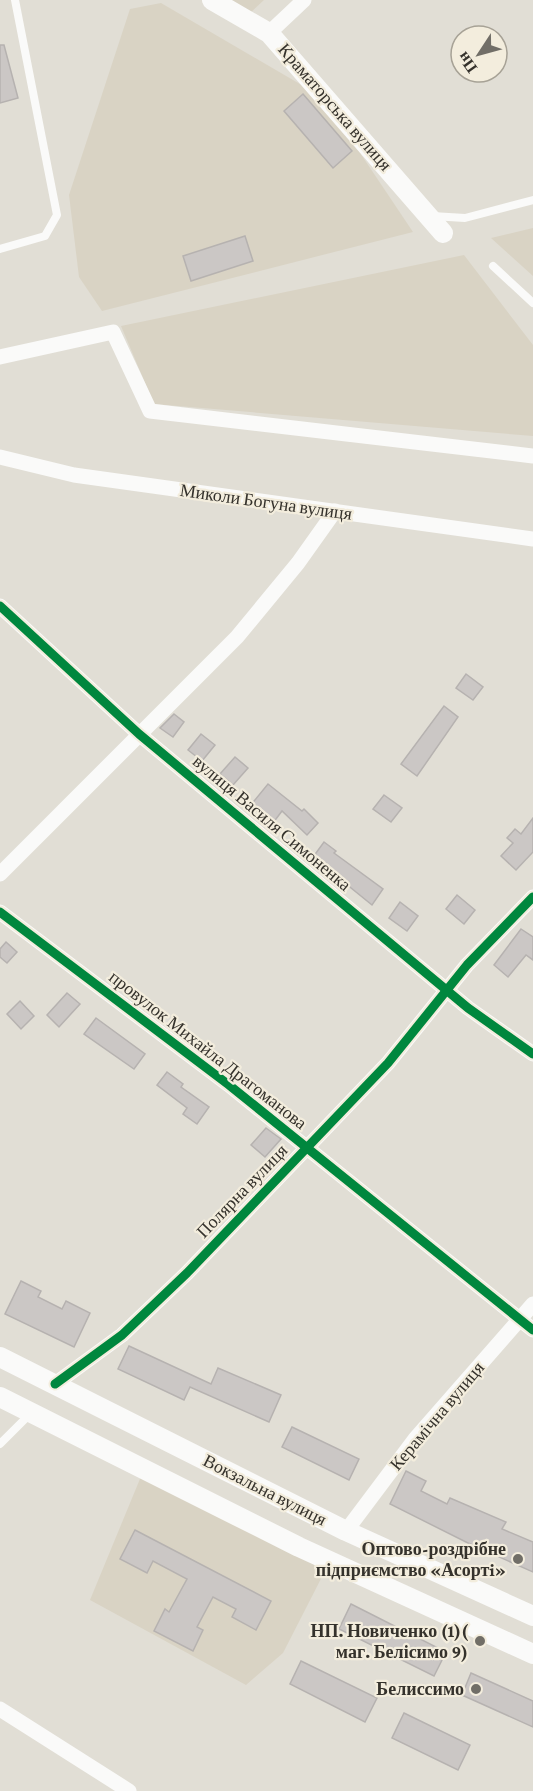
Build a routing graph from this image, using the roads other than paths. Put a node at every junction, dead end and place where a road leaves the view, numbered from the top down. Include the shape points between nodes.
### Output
1 (15, 0) edge
2 (212, 0) edge
3 (304, 0) edge
4 (269, 33) junction
5 (533, 200) edge
6 (430, 216) junction
7 (443, 232) dead end
8 (0, 249) edge
9 (493, 266) dead end
10 (533, 303) edge
11 (0, 357) edge
12 (0, 456) edge
13 (533, 456) edge
14 (335, 511) junction
15 (533, 539) edge
16 (0, 606) edge
17 (139, 734) junction
18 (0, 874) edge
19 (533, 897) edge
20 (0, 912) edge
21 (447, 989) junction
22 (533, 1054) edge
23 (307, 1148) junction
24 (533, 1304) edge
25 (519, 1320) junction
26 (533, 1330) edge
27 (0, 1357) edge
28 (55, 1384) junction
29 (0, 1397) edge
30 (31, 1413) junction
31 (0, 1444) edge
32 (346, 1531) junction
33 (533, 1616) edge
34 (533, 1654) edge
35 (0, 1709) edge
36 (129, 1791) edge

1 - 8 lane via 57,215 45,236
2 - 4 street, Краматорська вулиця
3 - 4 street
4 - 6 street, Краматорська вулиця
5 - 6 lane via 465,218
6 - 7 street, Краматорська вулиця
9 - 10 lane
11 - 13 street via 113,332 150,411
12 - 14 street, Миколи Богуна вулиця via 74,475
14 - 15 street, Миколи Богуна вулиця
14 - 17 street via 237,637
16 - 17 street, вулиця Василя Симоненка
17 - 18 street
17 - 21 street, вулиця Василя Симоненка
19 - 21 street, Полярна вулиця
20 - 23 street, провулок Михайла Драгоманова
21 - 22 street, вулиця Василя Симоненка
21 - 23 street, Полярна вулиця via 388,1063
23 - 25 street, провулок Михайла Драгоманова
23 - 28 street, Полярна вулиця via 135,1324
24 - 25 street, Керамічна вулиця
25 - 26 street, провулок Михайла Драгоманова
25 - 32 street, Керамічна вулиця via 415,1439
27 - 28 street, Вокзальна вулиця
28 - 32 street, Вокзальна вулиця
29 - 30 street, Вокзальна вулиця
30 - 31 lane
30 - 34 street, Вокзальна вулиця via 299,1547
32 - 33 street, Вокзальна вулиця
35 - 36 street

